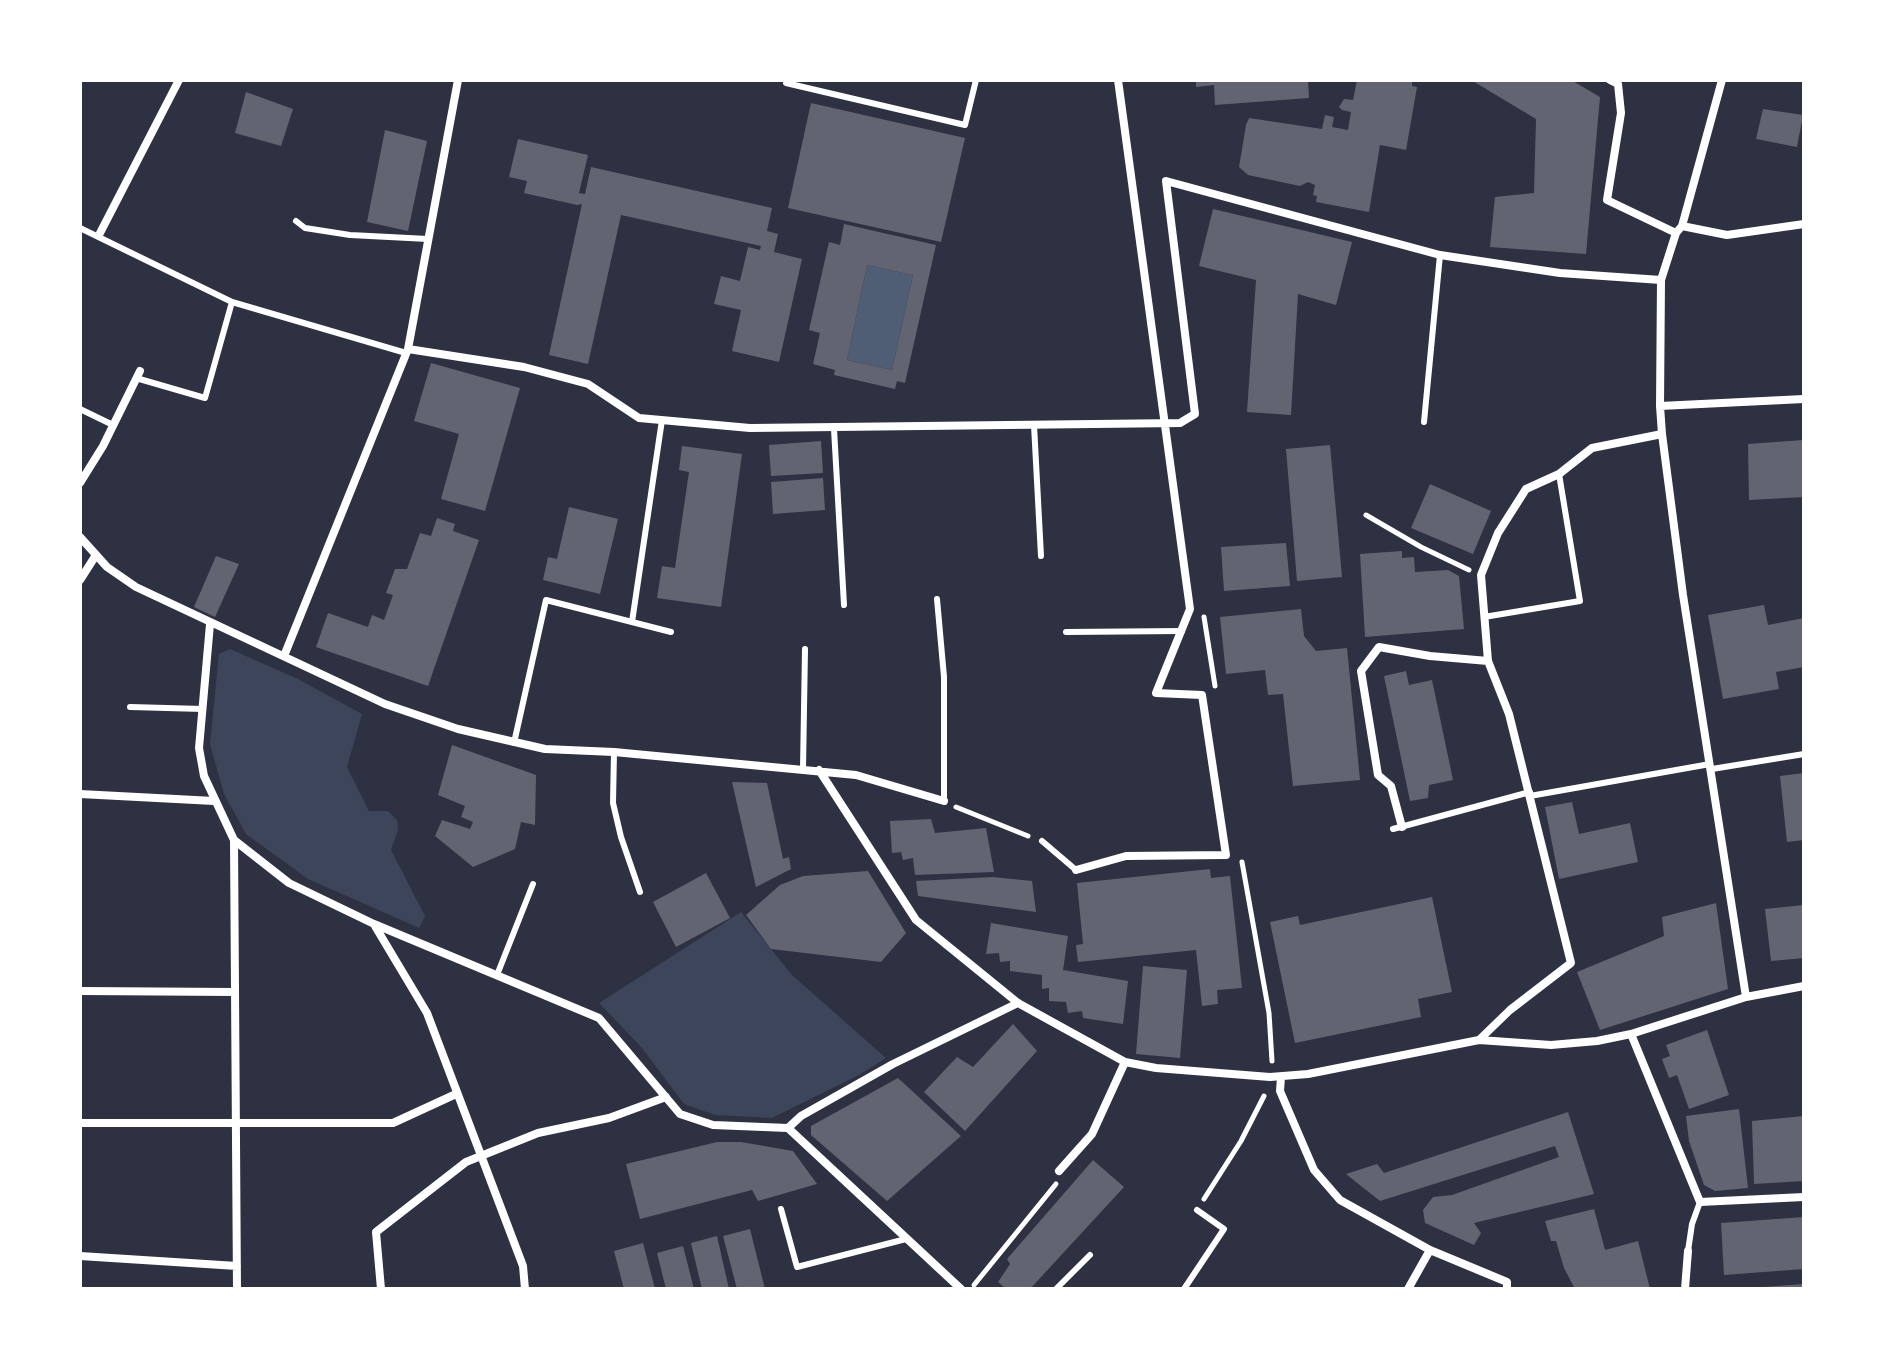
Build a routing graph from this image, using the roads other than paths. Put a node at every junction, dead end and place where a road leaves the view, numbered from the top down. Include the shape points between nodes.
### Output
1 (179, 80) edge
2 (458, 80) edge
3 (976, 80) edge
4 (1118, 80) edge
5 (1610, 80) edge
6 (1722, 80) edge
7 (786, 83) dead end
8 (296, 221) dead end
9 (1804, 224) edge
10 (80, 228) edge
11 (1679, 230) junction
12 (99, 235) junction
13 (428, 239) junction
14 (1440, 255) junction
15 (1661, 280) junction
16 (232, 302) junction
17 (407, 351) junction
18 (138, 374) joint
19 (1804, 399) edge
20 (1660, 406) junction
21 (80, 409) edge
22 (662, 420) junction
23 (1424, 422) dead end
24 (113, 425) junction
25 (1034, 425) junction
26 (1167, 425) junction
27 (834, 429) junction
28 (1662, 434) junction
29 (1559, 474) junction
30 (80, 483) edge
31 (80, 537) edge
32 (96, 555) junction
33 (1041, 556) dead end
34 (80, 580) edge
35 (937, 599) dead end
36 (844, 605) dead end
37 (1484, 617) junction
38 (632, 622) junction
39 (210, 624) junction
40 (1182, 631) junction
41 (671, 632) dead end
42 (1066, 632) dead end
43 (805, 649) dead end
44 (284, 656) junction
45 (1488, 661) junction
46 (130, 707) dead end
47 (203, 709) junction
48 (514, 743) junction
49 (614, 752) junction
50 (1804, 754) edge
51 (1711, 766) junction
52 (803, 769) junction
53 (819, 770) junction
54 (80, 794) edge
55 (1530, 794) junction
56 (214, 801) junction
57 (944, 801) joint
58 (1397, 828) joint
59 (234, 840) junction
60 (1042, 841) road end
61 (1076, 870) joint
62 (533, 884) dead end
63 (640, 892) dead end
64 (374, 924) junction
65 (497, 975) junction
66 (1804, 986) edge
67 (80, 991) edge
68 (235, 992) junction
69 (1746, 997) junction
70 (1018, 1003) junction
71 (1631, 1034) junction
72 (1479, 1040) junction
73 (1125, 1062) junction
74 (1281, 1077) junction
75 (456, 1094) junction
76 (666, 1097) junction
77 (236, 1122) junction
78 (80, 1123) edge
79 (788, 1128) junction
80 (479, 1155) junction
81 (1060, 1176) road end
82 (1804, 1197) edge
83 (1700, 1202) junction
84 (781, 1209) dead end
85 (1197, 1210) road end
86 (906, 1239) junction
87 (1430, 1250) junction
88 (1688, 1251) joint
89 (1090, 1255) dead end
90 (80, 1256) edge
91 (237, 1266) junction
92 (959, 1288) edge
93 (237, 1289) edge
94 (381, 1289) edge
95 (525, 1289) edge
96 (1056, 1289) edge
97 (1184, 1289) edge
98 (1408, 1289) edge
99 (1507, 1289) edge
100 (1685, 1289) edge

1 - 12 street
2 - 13 street
3 - 7 lane via 965,125
4 - 26 street
5 - 11 street via 1618,84 1621,113 1607,200
6 - 11 street
8 - 13 lane via 305,228 350,235
9 - 11 street via 1727,235
10 - 12 lane
11 - 15 street
12 - 16 lane
13 - 17 street
14 - 15 street via 1560,273
14 - 23 lane
14 - 26 street via 1166,181 1195,414
15 - 20 street
16 - 17 lane
16 - 18 lane via 205,398
17 - 22 street via 537,370 588,384 639,418
17 - 44 street
18 - 24 street
19 - 20 street
20 - 28 street
21 - 24 lane
22 - 27 street
22 - 38 lane
24 - 30 street
25 - 26 street
25 - 27 street
25 - 33 lane
26 - 40 street via 1190,609
27 - 36 lane
28 - 29 street via 1592,448
28 - 51 street
29 - 37 street via 1526,489 1498,533 1481,575
29 - 37 lane via 1580,601
31 - 32 street
32 - 34 street
32 - 39 street via 136,587
35 - 57 lane via 944,677
37 - 45 street
38 - 41 lane
38 - 48 lane via 546,600
39 - 44 street
39 - 47 street
40 - 42 lane
40 - 61 street via 1156,693 1202,695 1226,855 1126,856
43 - 52 lane
44 - 48 street via 385,704
45 - 55 street via 1509,714
45 - 58 street via 1379,647 1361,671 1378,775 1391,786
46 - 47 lane
47 - 56 street via 199,748
48 - 49 street
49 - 52 street
49 - 63 lane via 613,803
50 - 51 lane
51 - 55 lane
51 - 69 street
52 - 53 street
53 - 57 street via 856,775
53 - 70 street via 916,920
54 - 56 street
55 - 58 lane
55 - 72 street via 1571,963
56 - 59 street
59 - 64 street via 289,883
59 - 68 street
60 - 61 lane
62 - 65 lane
64 - 65 street
64 - 75 street via 427,1013
65 - 76 street via 599,1018
66 - 69 street
67 - 68 street
68 - 77 street
69 - 71 street
70 - 73 street
70 - 79 street via 893,1064
71 - 72 street via 1551,1045
71 - 83 street
72 - 74 street
73 - 74 street
73 - 81 street via 1092,1134
74 - 87 street via 1280,1091 1314,1170 1340,1200
75 - 77 street via 393,1123
75 - 80 street
76 - 79 street via 680,1114 713,1125
76 - 80 street
77 - 78 street
77 - 91 street
79 - 86 street
80 - 94 street via 376,1232
80 - 95 street via 523,1266
82 - 83 street
83 - 88 lane
84 - 86 lane via 797,1267
85 - 97 lane via 1224,1229
86 - 92 street
87 - 98 street
87 - 99 street via 1507,1282
88 - 100 street
89 - 96 lane
90 - 91 street
91 - 93 street

